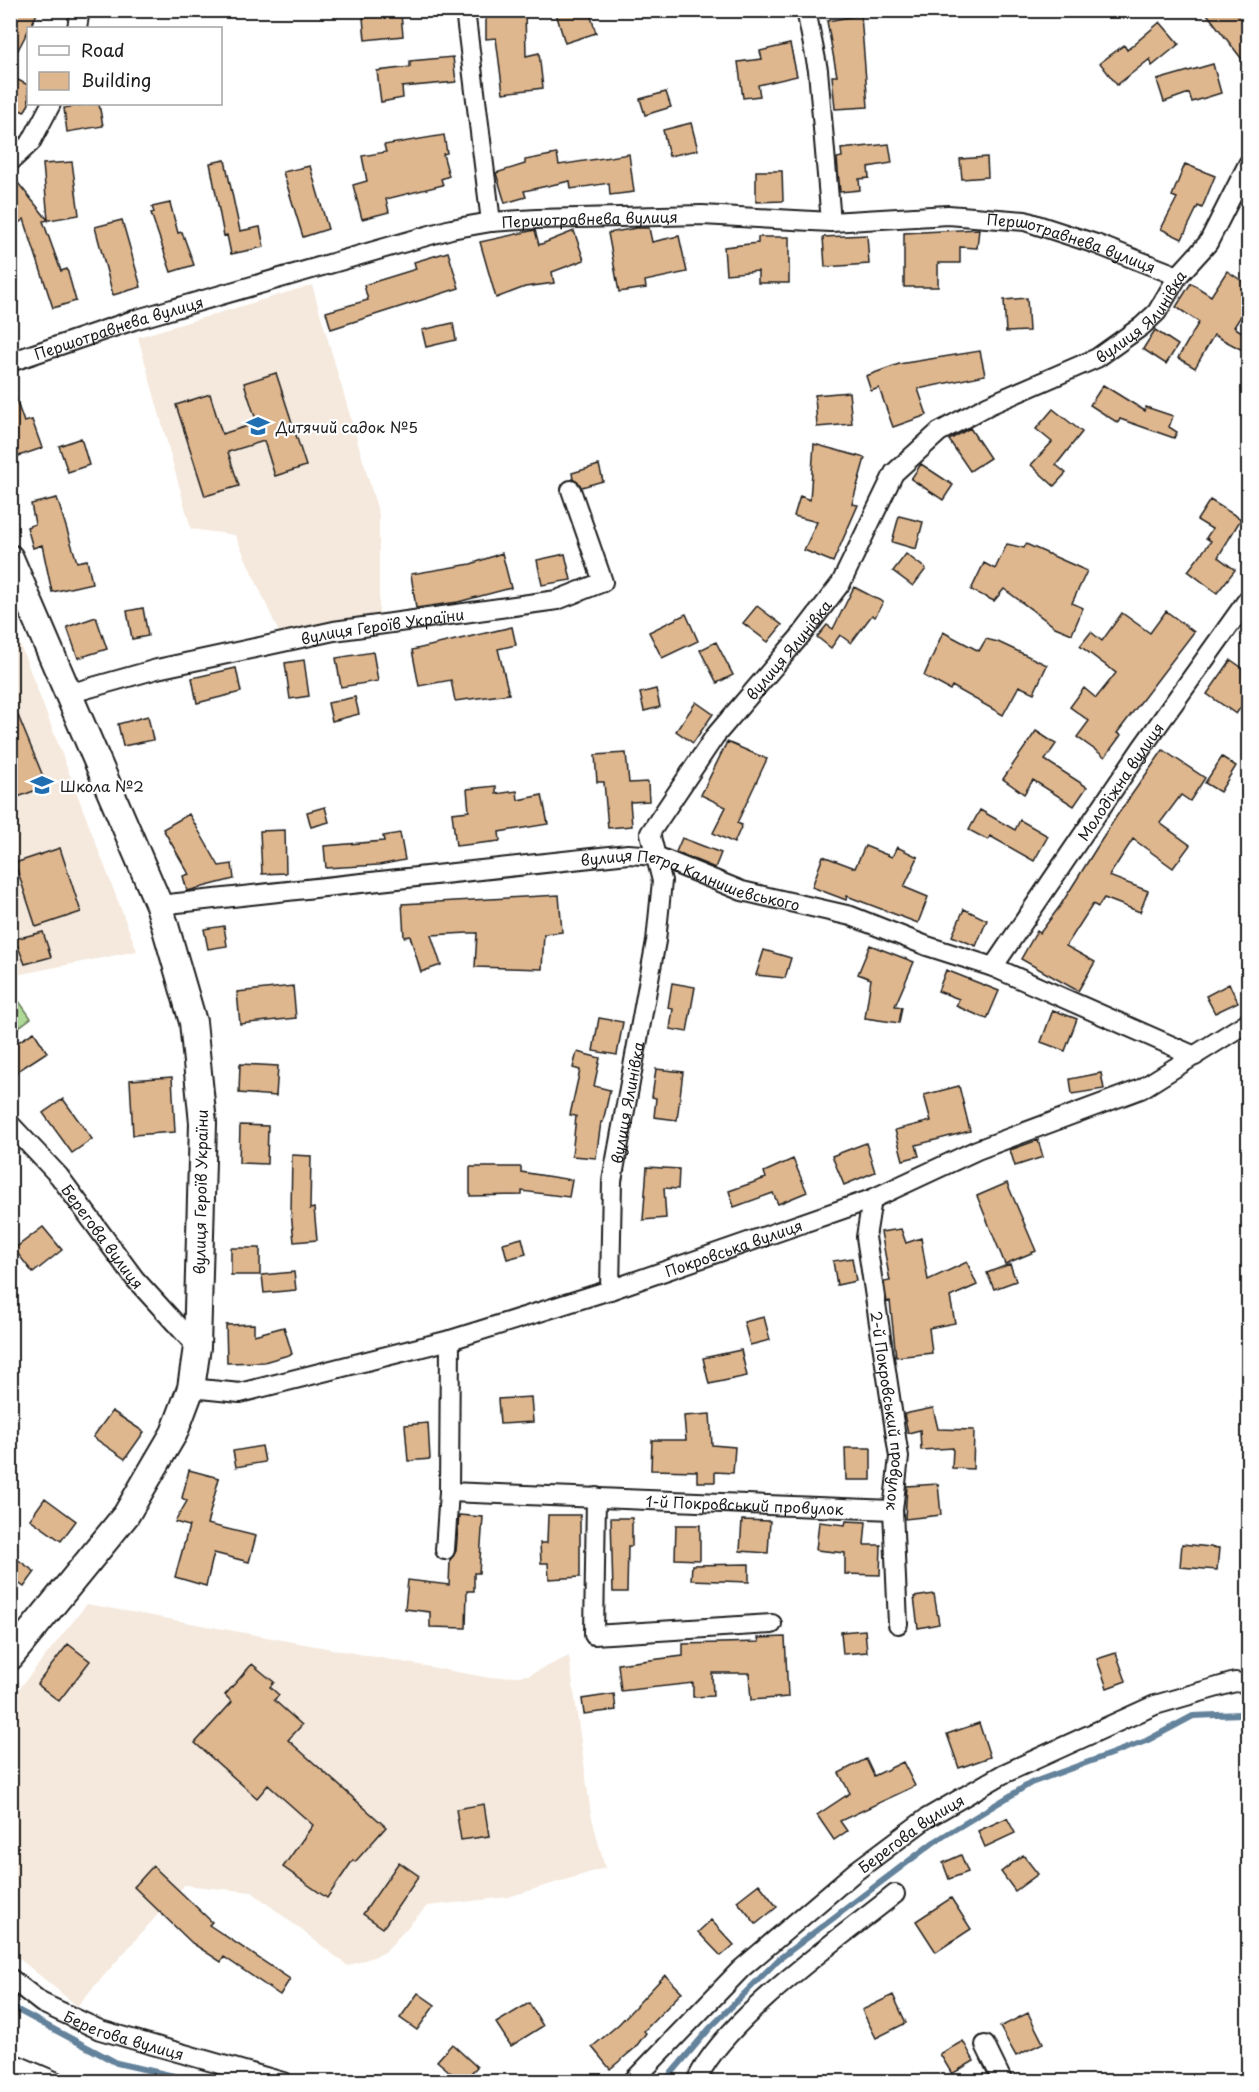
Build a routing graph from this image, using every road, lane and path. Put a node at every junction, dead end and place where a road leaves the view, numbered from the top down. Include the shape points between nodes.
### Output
1 (80, 10) edge
2 (465, 10) edge
3 (806, 10) edge
4 (77, 27) edge
5 (50, 105) edge
6 (10, 162) edge
7 (1248, 164) edge
8 (491, 222) junction
9 (831, 222) junction
10 (1179, 276) junction
11 (10, 362) edge
12 (571, 490) dead end
13 (10, 558) edge
14 (1248, 598) edge
15 (68, 694) junction
16 (656, 856) junction
17 (159, 905) junction
18 (993, 967) junction
19 (1248, 1022) edge
20 (1195, 1056) junction
21 (10, 1124) edge
22 (872, 1199) junction
23 (610, 1290) junction
24 (450, 1340) junction
25 (197, 1347) junction
26 (191, 1388) junction
27 (449, 1492) junction
28 (596, 1497) junction
29 (893, 1510) junction
30 (445, 1550) dead end
31 (772, 1624) dead end
32 (898, 1624) dead end
33 (10, 1657) edge
34 (1248, 1684) edge
35 (895, 1894) dead end
36 (10, 1978) edge
37 (985, 2045) dead end
38 (10, 2061) edge
39 (57, 2082) edge
40 (284, 2082) edge
41 (632, 2082) edge
42 (696, 2082) edge
43 (1003, 2082) edge

1 - 4 street
2 - 8 street
3 - 9 street via 818,70
5 - 6 street via 31,142
7 - 10 street, вулиця Ялинівка via 1208,243
8 - 9 street, Першотравнева вулиця via 702,215
8 - 11 street, Першотравнева вулиця via 451,229 134,320
9 - 10 street, Першотравнева вулиця via 948,215 1025,221
10 - 16 street, вулиця Ялинівка via 1157,312 1097,358 989,405 939,432 894,473 841,583 715,736 651,833
12 - 15 street, вулиця Героїв України via 603,582 557,600 334,631 157,669
13 - 15 main road, вулиця Героїв України
14 - 18 street, Молодіжна вулиця
15 - 17 main road, вулиця Героїв України
16 - 17 street, вулиця Петра Калнишевського via 627,854
16 - 18 street, вулиця Петра Калнишевського via 742,891 851,916
16 - 23 street, вулиця Ялинівка via 662,881 656,940 612,1180
17 - 25 main road, вулиця Героїв України via 193,1023 203,1123
18 - 20 street, вулиця Петра Калнишевського
19 - 20 street, Покровська вулиця
20 - 22 street, Покровська вулиця via 1141,1089 977,1150
21 - 25 street, Берегова вулиця via 59,1176 135,1279
22 - 23 street, Покровська вулиця
22 - 29 street, 2-й Покровський провулок via 866,1237 899,1457
23 - 24 street, Покровська вулиця
24 - 26 street, Покровська вулиця via 240,1393
24 - 27 street
25 - 26 main road, вулиця Героїв України
26 - 33 main road, вулиця Героїв України via 174,1433 126,1515
27 - 28 street, 1-й Покровський провулок
27 - 30 street
28 - 29 street, 1-й Покровський провулок
28 - 31 street via 594,1635
29 - 32 street, 2-й Покровський провулок
34 - 41 street, Берегова вулиця via 1235,1682 1155,1705 1003,1774 927,1818 856,1871 741,1969
35 - 42 street via 796,1973 731,2032
36 - 40 street, Берегова вулиця via 42,2003 100,2030
37 - 43 street
38 - 39 street

